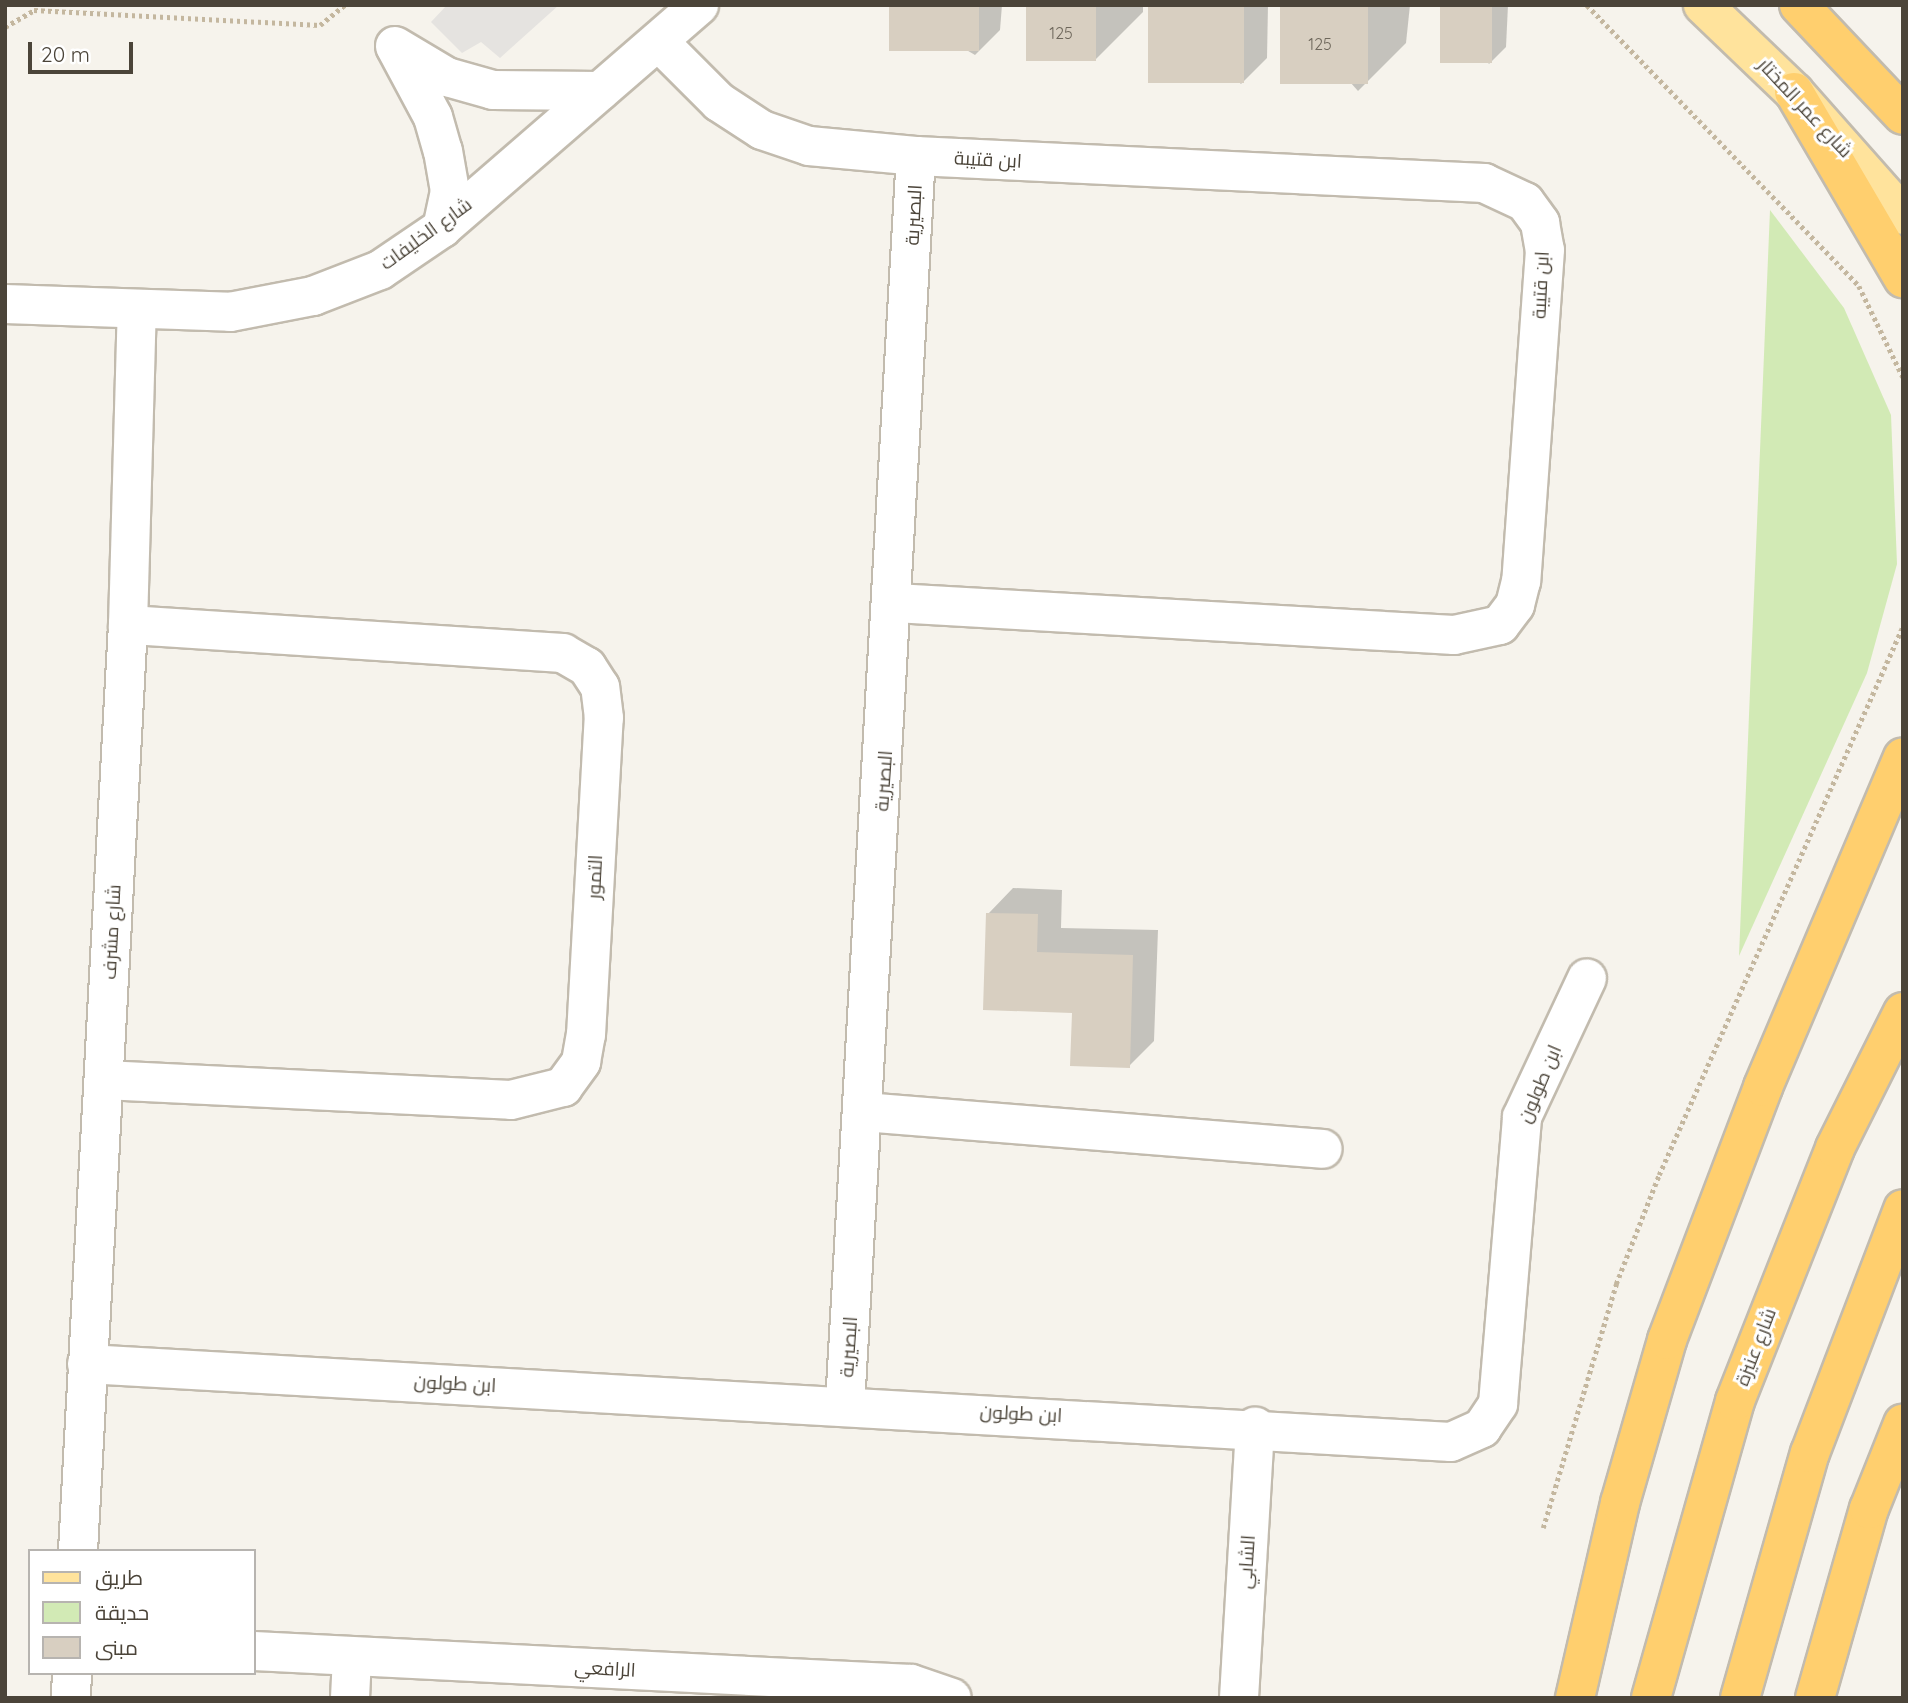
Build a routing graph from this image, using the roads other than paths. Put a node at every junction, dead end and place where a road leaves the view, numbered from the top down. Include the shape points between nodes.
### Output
1 (699, 5) edge
2 (1703, 5) edge
3 (1798, 5) edge
4 (659, 42) junction
5 (600, 91) junction
6 (1794, 92) junction
7 (1903, 115) edge
8 (916, 156) junction
9 (1903, 215) edge
10 (442, 228) junction
11 (1903, 278) edge
12 (5, 304) edge
13 (137, 312) junction
14 (895, 603) junction
15 (128, 625) junction
16 (1901, 768) edge
17 (1587, 978) dead end
18 (1903, 1012) edge
19 (104, 1080) junction
20 (864, 1112) junction
21 (1323, 1149) dead end
22 (1903, 1209) edge
23 (87, 1364) junction
24 (845, 1405) junction
25 (1903, 1424) edge
26 (1255, 1426) junction
27 (78, 1549) edge
28 (256, 1651) edge
29 (352, 1657) junction
30 (72, 1675) edge
31 (71, 1698) edge
32 (350, 1698) edge
33 (952, 1698) edge
34 (1239, 1698) edge
35 (1575, 1698) edge
36 (1651, 1698) edge
37 (1740, 1698) edge
38 (1815, 1698) edge

1 - 4 street, شارع الخليفات
2 - 6 main road, شارع عمر المختار
3 - 7 highway
4 - 5 street, شارع الخليفات
4 - 8 street, ابن قتيبة via 719,102 762,130 808,146
5 - 10 street, شارع الخليفات
5 - 10 street via 493,90 447,77 396,46 433,117 443,151 450,191
6 - 9 main road, شارع عمر المختار
6 - 11 highway
8 - 14 street, البصيرية
8 - 14 street, ابن قتيبة via 1484,183 1525,202 1539,223 1545,250 1521,581 1515,605 1500,625 1454,635
10 - 13 street, شارع الخليفات via 380,270 313,296 230,312
12 - 13 street, شارع الخليفات
13 - 15 street, شارع مشرف
14 - 20 street, البصيرية
15 - 19 street, شارع مشرف
15 - 19 street, التمور via 563,653 587,667 600,687 604,732 586,1035 581,1062 564,1087 511,1100
16 - 35 highway via 1763,1087 1667,1340
17 - 26 street, ابن طولون via 1522,1117 1500,1390 1491,1417 1451,1442
18 - 36 highway, شارع عنيزة via 1835,1148 1735,1401
19 - 23 street, شارع مشرف
20 - 21 street
20 - 24 street, البصيرية
22 - 37 highway via 1810,1453
23 - 24 street, ابن طولون
23 - 27 street, شارع مشرف
24 - 26 street, ابن طولون
25 - 38 highway via 1869,1509
26 - 34 street, الشابي
28 - 29 street, الرافعي
29 - 32 street
29 - 33 street, الرافعي via 911,1684
30 - 31 street

